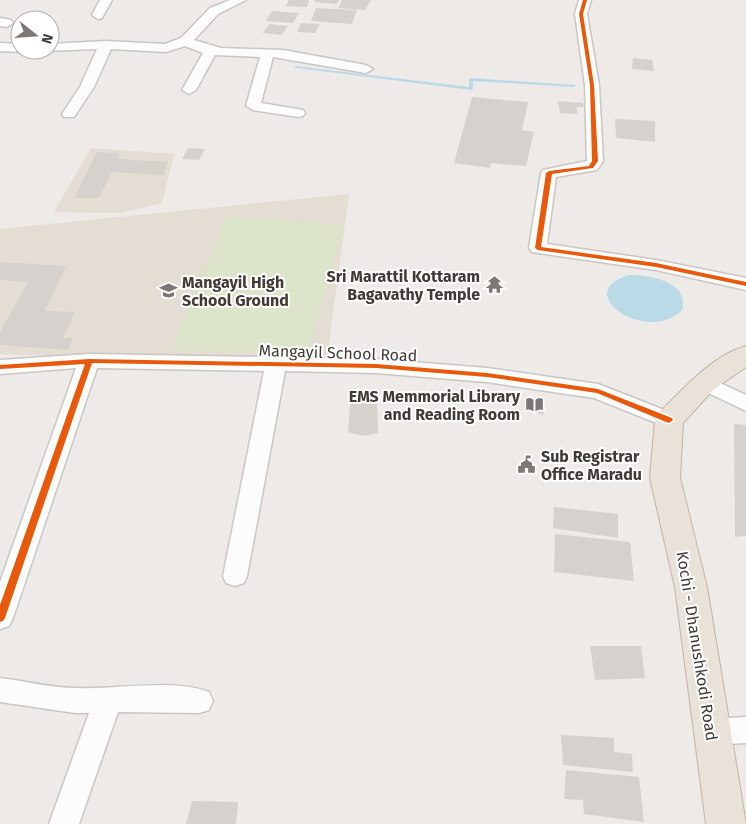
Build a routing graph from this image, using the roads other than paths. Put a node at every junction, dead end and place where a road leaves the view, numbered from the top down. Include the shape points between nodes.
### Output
1 (106, 0) edge
2 (240, 0) edge
3 (585, 0) edge
4 (98, 15) dead end
5 (186, 41) junction
6 (106, 45) junction
7 (60, 47) edge
8 (211, 51) junction
9 (268, 53) junction
10 (366, 69) dead end
11 (189, 90) dead end
12 (298, 113) dead end
13 (70, 114) dead end
14 (746, 284) edge
15 (746, 354) edge
16 (89, 361) junction
17 (276, 363) junction
18 (0, 367) edge
19 (705, 383) junction
20 (746, 404) edge
21 (669, 420) junction
22 (235, 576) dead end
23 (0, 618) edge
24 (0, 690) edge
25 (108, 699) junction
26 (198, 701) dead end
27 (746, 730) edge
28 (711, 732) junction
29 (64, 824) edge
30 (726, 824) edge

1 - 4 street
2 - 5 street via 214,11
3 - 14 street via 581,14 592,86 596,161 591,167 549,173 538,248 656,265
5 - 6 street via 166,48
5 - 8 street
6 - 7 street
6 - 13 street via 87,87
8 - 9 street
8 - 11 street
9 - 10 street
9 - 12 street via 253,106
15 - 19 highway
16 - 17 street, Mangayil School Road
16 - 18 street, Mangayil School Road
16 - 23 street
17 - 21 street, Mangayil School Road via 439,371 598,391
17 - 22 street
19 - 20 street
19 - 21 highway
21 - 28 highway, Kochi - Dhanushkodi Road via 665,478 691,587
24 - 25 street via 75,701
25 - 26 street
25 - 29 street
27 - 28 street
28 - 30 highway, Kochi - Dhanushkodi Road

